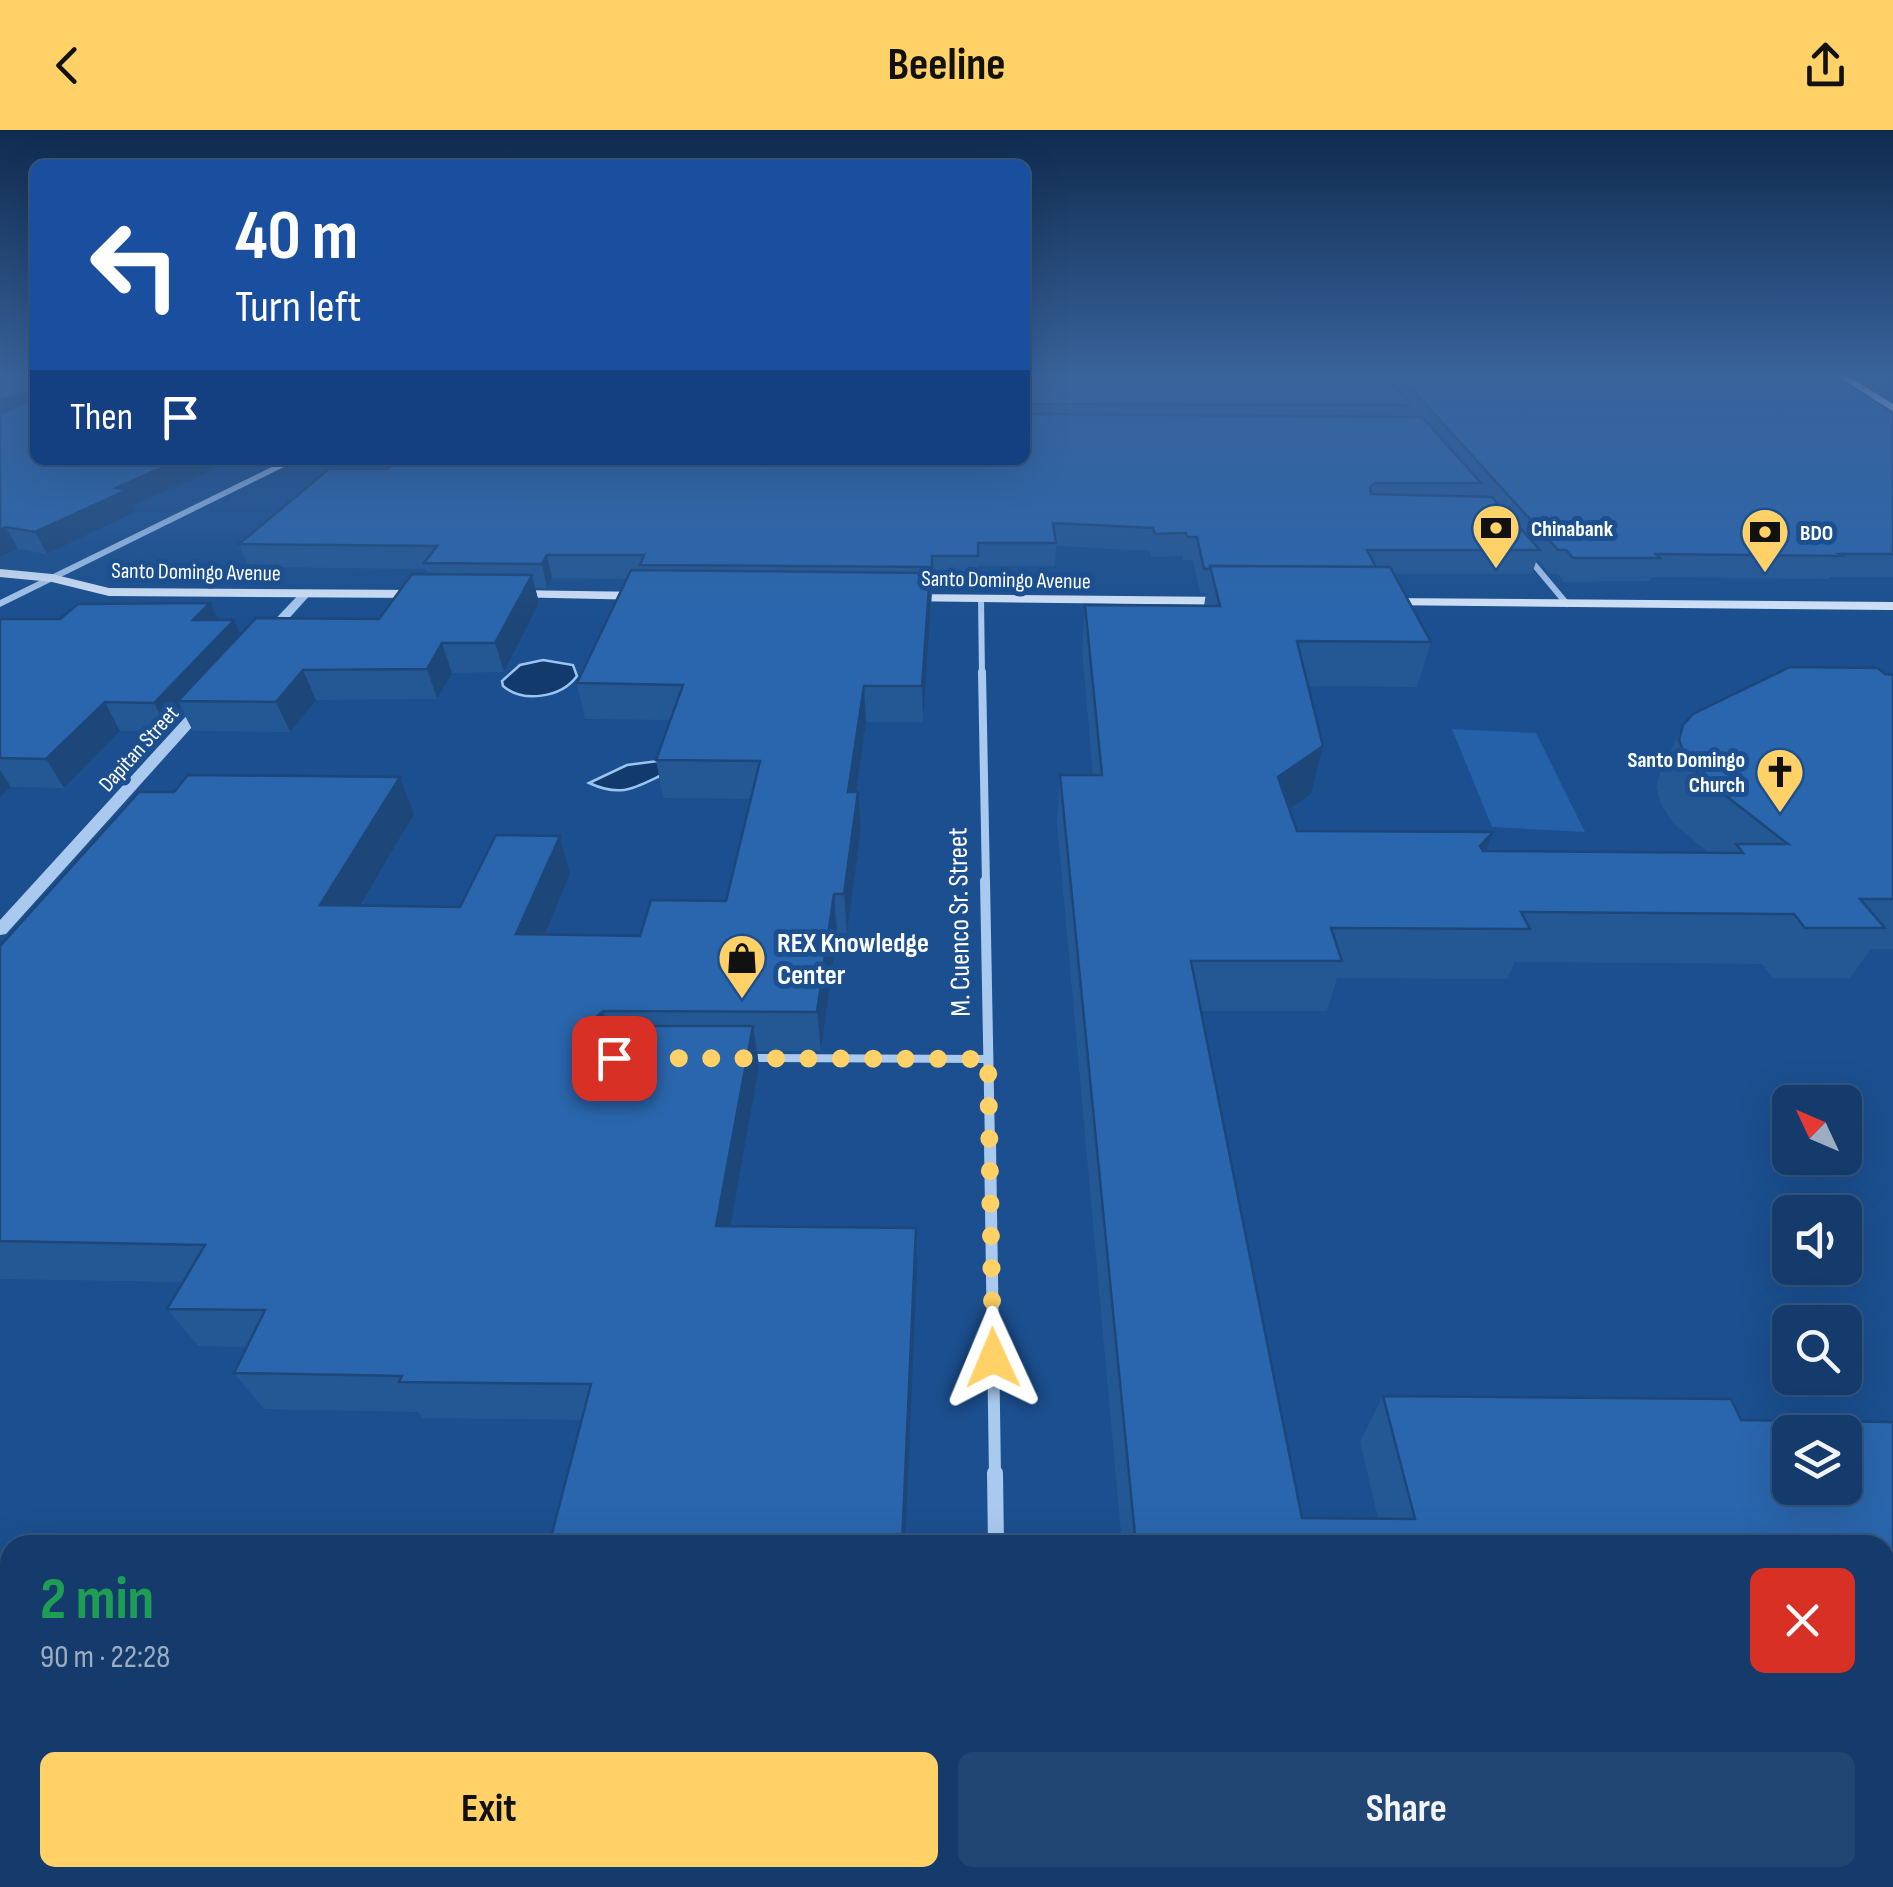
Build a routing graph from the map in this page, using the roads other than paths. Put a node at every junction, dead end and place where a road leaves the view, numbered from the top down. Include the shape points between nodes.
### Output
1 (284, 465) edge
2 (1523, 551) edge
3 (0, 573) edge
4 (52, 578) junction
5 (306, 592) junction
6 (445, 594) edge
7 (484, 594) edge
8 (663, 596) edge
9 (882, 598) edge
10 (981, 598) junction
11 (1248, 601) edge
12 (1364, 602) edge
13 (0, 604) edge
14 (1567, 604) junction
15 (1893, 606) edge
16 (252, 651) edge
17 (213, 695) edge
18 (0, 930) edge
19 (733, 1058) edge
20 (988, 1059) junction
21 (996, 1535) edge

1 - 4 street
2 - 14 street
3 - 4 main road, Santo Domingo Avenue
4 - 5 main road, Santo Domingo Avenue via 109,592
4 - 13 street
5 - 6 main road, Santo Domingo Avenue
5 - 16 street
7 - 8 main road
9 - 10 main road, Santo Domingo Avenue
10 - 11 main road, Santo Domingo Avenue
10 - 20 street, M. Cuenco Sr. Street
12 - 14 main road
14 - 15 main road
17 - 18 street, Dapitan Street
19 - 20 lane
20 - 21 street, M. Cuenco Sr. Street

